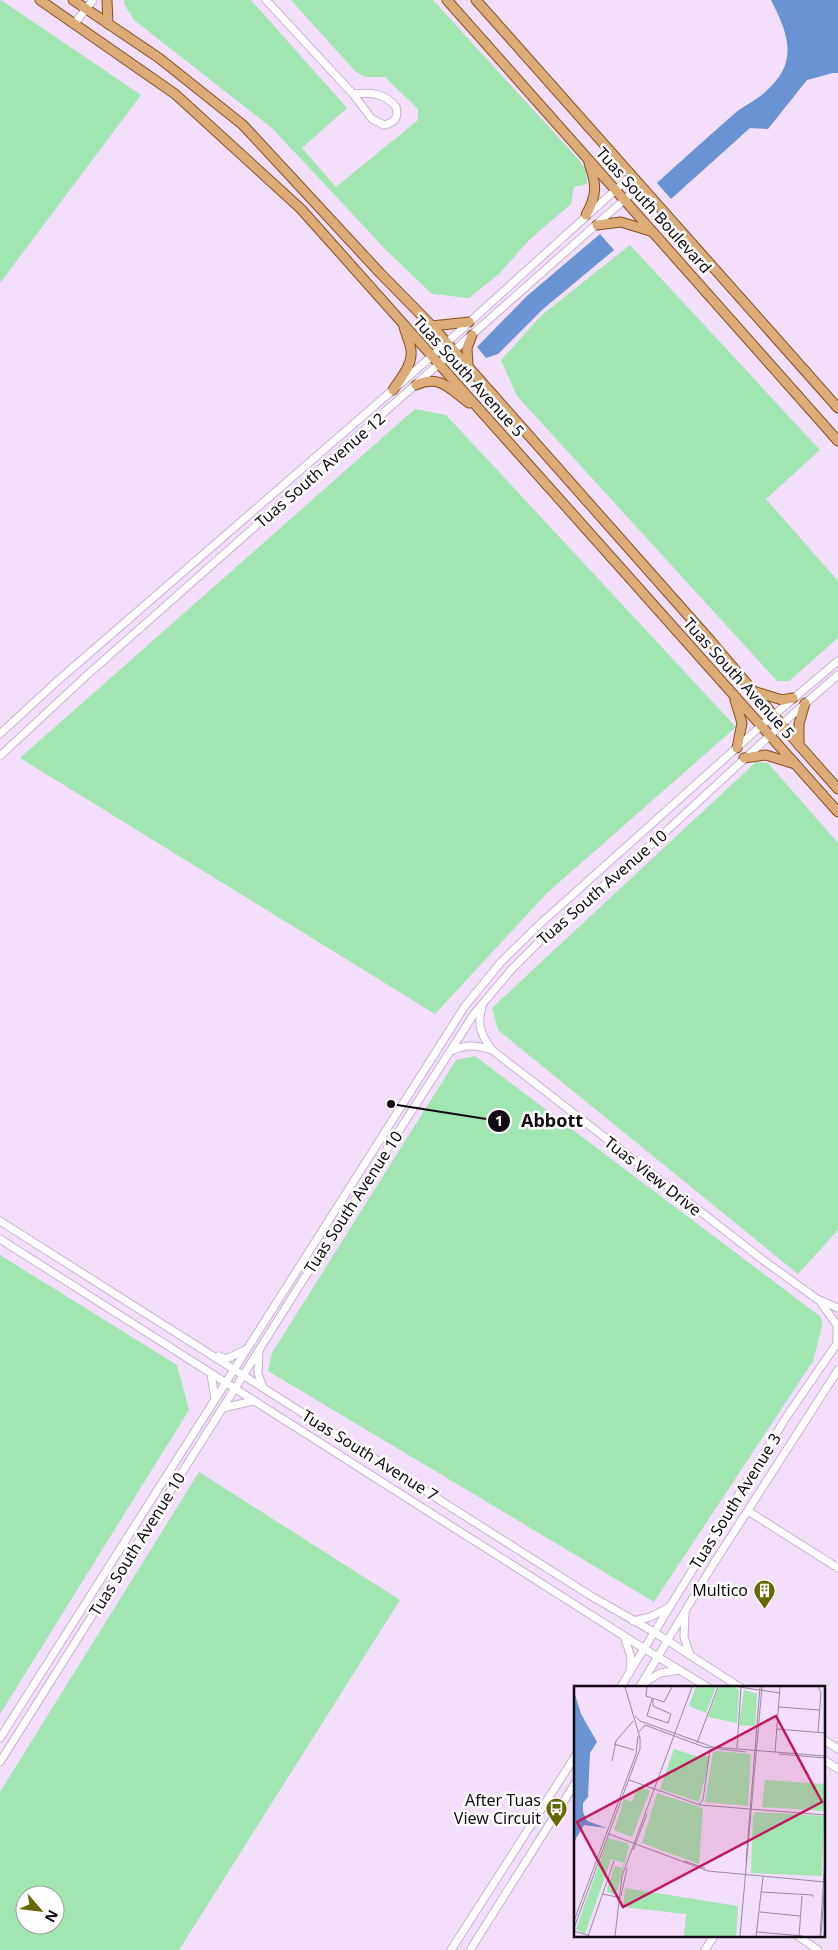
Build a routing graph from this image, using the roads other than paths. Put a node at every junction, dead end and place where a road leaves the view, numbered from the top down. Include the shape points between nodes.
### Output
1 (40, 0) edge
2 (73, 0) edge
3 (93, 0) edge
4 (106, 0) edge
5 (266, 0) edge
6 (447, 0) edge
7 (476, 0) edge
8 (85, 9) junction
9 (75, 23) junction
10 (108, 24) junction
11 (353, 94) junction
12 (587, 158) junction
13 (632, 175) junction
14 (641, 185) junction
15 (615, 190) junction
16 (625, 200) junction
17 (586, 216) junction
18 (597, 225) junction
19 (653, 232) junction
20 (402, 322) junction
21 (469, 322) junction
22 (432, 326) junction
23 (472, 335) junction
24 (446, 343) junction
25 (454, 352) junction
26 (432, 356) junction
27 (440, 364) junction
28 (468, 367) junction
29 (416, 386) junction
30 (393, 390) junction
31 (838, 408) edge
32 (481, 412) junction
33 (838, 440) edge
34 (838, 661) edge
35 (838, 675) edge
36 (753, 691) junction
37 (732, 692) junction
38 (793, 698) junction
39 (805, 703) junction
40 (774, 715) junction
41 (782, 724) junction
42 (762, 725) junction
43 (0, 734) edge
44 (770, 735) junction
45 (799, 745) junction
46 (737, 748) junction
47 (0, 756) edge
48 (744, 758) junction
49 (795, 764) junction
50 (838, 789) edge
51 (838, 812) edge
52 (483, 1004) junction
53 (492, 1050) junction
54 (450, 1051) junction
55 (0, 1221) edge
56 (0, 1239) edge
57 (816, 1299) junction
58 (838, 1308) edge
59 (838, 1342) edge
60 (249, 1346) junction
61 (259, 1351) junction
62 (209, 1353) junction
63 (234, 1370) junction
64 (838, 1370) edge
65 (211, 1374) junction
66 (244, 1375) junction
67 (226, 1383) junction
68 (263, 1388) junction
69 (235, 1389) junction
70 (215, 1399) junction
71 (253, 1401) junction
72 (223, 1408) junction
73 (748, 1511) junction
74 (838, 1568) edge
75 (670, 1607) junction
76 (685, 1610) junction
77 (634, 1621) junction
78 (654, 1632) junction
79 (624, 1636) junction
80 (667, 1640) junction
81 (645, 1649) junction
82 (690, 1655) junction
83 (657, 1656) junction
84 (680, 1670) junction
85 (630, 1674) junction
86 (621, 1686) edge
87 (640, 1686) edge
88 (640, 1686) edge
89 (706, 1686) edge
90 (738, 1686) edge
91 (0, 1738) edge
92 (826, 1741) edge
93 (838, 1749) edge
94 (574, 1758) edge
95 (826, 1761) edge
96 (0, 1762) edge
97 (838, 1769) edge
98 (573, 1793) edge
99 (713, 1938) edge
100 (801, 1938) edge
101 (451, 1950) edge
102 (470, 1950) edge
103 (706, 1950) edge
104 (818, 1950) edge

1 - 9 main road, Tuas South Avenue 5
2 - 8 main road, Tuas South Avenue 5
3 - 8 street
4 - 10 main road
5 - 11 street
6 - 12 main road, Tuas South Boulevard
7 - 13 main road
8 - 9 street
8 - 10 main road, Tuas South Avenue 5
9 - 20 main road, Tuas South Avenue 5 via 182,101 301,209
10 - 22 main road, Tuas South Avenue 5 via 159,58 242,126
11 - 11 street via 385,97 396,107 397,116 384,125 372,119
12 - 15 main road, Tuas South Boulevard
12 - 17 main road via 594,178 594,200
13 - 14 main road
13 - 15 street, Tuas South Avenue 12
14 - 16 street, Tuas South Avenue 12
14 - 31 main road
15 - 16 main road, Tuas South Boulevard
15 - 17 street, Tuas South Avenue 12
16 - 18 street, Tuas South Avenue 12
16 - 19 main road, Tuas South Boulevard
17 - 21 street, Tuas South Avenue 12
18 - 19 main road via 621,222
18 - 23 street, Tuas South Avenue 12
19 - 33 main road, Tuas South Boulevard
20 - 26 main road, Tuas South Avenue 5
20 - 30 main road via 411,359
21 - 22 main road
21 - 24 street, Tuas South Avenue 12
22 - 24 main road, Tuas South Avenue 5
23 - 25 street, Tuas South Avenue 12
23 - 28 main road via 467,348
24 - 25 main road, Tuas South Avenue 5
24 - 26 street, Tuas South Avenue 12
25 - 27 street, Tuas South Avenue 12
25 - 28 main road, Tuas South Avenue 5
26 - 27 main road, Tuas South Avenue 5
26 - 30 street, Tuas South Avenue 12
27 - 29 street, Tuas South Avenue 12
27 - 32 main road, Tuas South Avenue 5
28 - 36 main road, Tuas South Avenue 5
29 - 32 main road via 426,381 438,381
29 - 47 street, Tuas South Avenue 12
30 - 43 street, Tuas South Avenue 12
32 - 37 main road, Tuas South Avenue 5
34 - 38 street, Tuas South Avenue 10
35 - 39 street, Tuas South Avenue 10
36 - 38 main road via 782,700
36 - 40 main road, Tuas South Avenue 5
37 - 42 main road, Tuas South Avenue 5
37 - 46 main road via 742,723
38 - 40 street, Tuas South Avenue 10
39 - 41 street, Tuas South Avenue 10
39 - 45 main road via 799,724
40 - 41 main road, Tuas South Avenue 5
40 - 42 street, Tuas South Avenue 10
41 - 44 street, Tuas South Avenue 10
41 - 45 main road, Tuas South Avenue 5
42 - 44 main road, Tuas South Avenue 5
42 - 46 street, Tuas South Avenue 10
44 - 48 street, Tuas South Avenue 10
44 - 49 main road, Tuas South Avenue 5
45 - 50 main road, Tuas South Avenue 5
46 - 60 street, Tuas South Avenue 10 via 541,923 501,962 464,1006
48 - 49 main road via 766,755
48 - 52 street, Tuas South Avenue 10 via 662,835 541,940
49 - 51 main road, Tuas South Avenue 5
52 - 53 street, Tuas View Drive via 480,1028
52 - 54 street, Tuas South Avenue 10
53 - 54 street, Tuas View Drive via 472,1045
53 - 57 street, Tuas View Drive
54 - 61 street, Tuas South Avenue 10
55 - 62 street, Tuas South Avenue 7
56 - 65 street, Tuas South Avenue 7
57 - 58 street, Tuas View Drive
57 - 59 street, Tuas View Drive via 837,1326
59 - 75 street, Tuas South Avenue 3 via 782,1425
60 - 62 street via 226,1359
60 - 63 street, Tuas South Avenue 10
61 - 66 street, Tuas South Avenue 10
61 - 68 street via 258,1373
62 - 63 street, Tuas South Avenue 7
63 - 66 street, Tuas South Avenue 7
63 - 67 street, Tuas South Avenue 10
64 - 73 street, Tuas South Avenue 3
65 - 67 street, Tuas South Avenue 7
65 - 70 street
66 - 68 street, Tuas South Avenue 7
66 - 69 street, Tuas South Avenue 10
67 - 69 street, Tuas South Avenue 7
67 - 70 street, Tuas South Avenue 10
68 - 77 street, Tuas South Avenue 7
69 - 71 street, Tuas South Avenue 7
69 - 72 street, Tuas South Avenue 10
70 - 91 street, Tuas South Avenue 10
71 - 72 street
71 - 79 street, Tuas South Avenue 7
72 - 96 street, Tuas South Avenue 10
73 - 74 street
73 - 76 street, Tuas South Avenue 3
75 - 77 street
75 - 78 street, Tuas South Avenue 3
76 - 80 street, Tuas South Avenue 3
76 - 82 street via 684,1636
77 - 78 street, Tuas South Avenue 7
78 - 80 street, Tuas South Avenue 7
78 - 81 street, Tuas South Avenue 3
79 - 81 street, Tuas South Avenue 7
79 - 85 street via 631,1657
80 - 82 street, Tuas South Avenue 7
80 - 83 street, Tuas South Avenue 3
81 - 83 street, Tuas South Avenue 7
81 - 85 street, Tuas South Avenue 3
82 - 90 street, Tuas South Avenue 7
83 - 84 street, Tuas South Avenue 7
83 - 87 street, Tuas South Avenue 3
84 - 88 street via 660,1673
84 - 89 street, Tuas South Avenue 7
85 - 86 street, Tuas South Avenue 3
92 - 93 street
94 - 101 street
95 - 97 street
98 - 102 street
99 - 103 street
100 - 104 street

